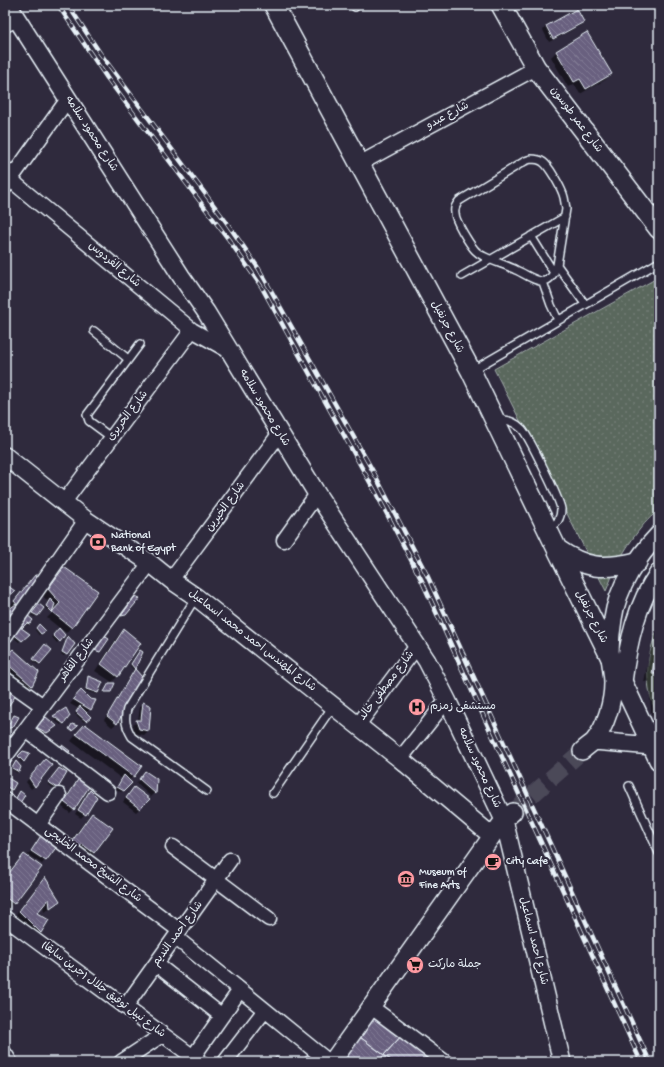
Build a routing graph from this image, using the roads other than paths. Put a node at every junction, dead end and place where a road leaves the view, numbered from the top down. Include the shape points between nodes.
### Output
1 (274, 5) edge
2 (501, 5) edge
3 (10, 16) edge
4 (536, 68) junction
5 (68, 99) junction
6 (359, 164) junction
7 (6, 181) edge
8 (564, 218) junction
9 (659, 229) edge
10 (531, 236) junction
11 (490, 260) junction
12 (659, 262) edge
13 (557, 265) junction
14 (554, 273) junction
15 (462, 276) dead end
16 (543, 282) junction
17 (585, 304) junction
18 (558, 320) junction
19 (192, 330) junction
20 (94, 331) dead end
21 (140, 344) dead end
22 (230, 352) junction
23 (128, 359) junction
24 (471, 371) junction
25 (280, 433) junction
26 (112, 438) junction
27 (5, 456) edge
28 (317, 494) junction
29 (64, 502) junction
30 (86, 520) junction
31 (659, 534) edge
32 (284, 540) dead end
33 (557, 549) junction
34 (637, 562) junction
35 (150, 563) junction
36 (659, 572) edge
37 (171, 580) junction
38 (196, 596) junction
39 (5, 636) edge
40 (417, 646) junction
41 (610, 654) junction
42 (5, 679) edge
43 (623, 682) junction
44 (446, 700) junction
45 (43, 706) junction
46 (334, 706) junction
47 (358, 725) junction
48 (26, 730) junction
49 (656, 752) edge
50 (5, 757) edge
51 (400, 759) junction
52 (629, 786) dead end
53 (207, 791) dead end
54 (108, 792) dead end
55 (273, 793) dead end
56 (59, 795) dead end
57 (5, 800) edge
58 (508, 816) junction
59 (38, 825) junction
60 (492, 836) junction
61 (173, 847) dead end
62 (659, 853) edge
63 (230, 860) dead end
64 (216, 880) junction
65 (269, 919) dead end
66 (8, 924) edge
67 (178, 934) junction
68 (156, 964) junction
69 (240, 990) junction
70 (370, 1006) junction
71 (125, 1007) junction
72 (265, 1010) junction
73 (222, 1016) junction
74 (162, 1035) junction
75 (5, 1054) edge
76 (430, 1057) edge
77 (197, 1059) edge
78 (10, 1062) edge
79 (121, 1062) edge
80 (225, 1062) edge
81 (330, 1062) edge
82 (445, 1062) edge
83 (562, 1062) edge

1 - 6 main road, شارع جرنفيل
2 - 4 main road, شارع عمر طوسون
3 - 5 street, شارع محمود سلامه
4 - 6 street, شارع عبدو
4 - 9 main road, شارع عمر طوسون
5 - 7 street
5 - 22 street, شارع محمود سلامه
6 - 24 main road, شارع جرنفيل
7 - 19 street, شارع الفردوس via 18,186
8 - 10 lane
8 - 11 lane via 566,209 563,193 547,166 537,159 525,161 464,198 454,211 471,245 479,254
8 - 13 lane
10 - 11 lane
10 - 14 lane
11 - 15 lane
11 - 16 lane
12 - 17 lane
13 - 14 lane
13 - 17 lane
14 - 16 lane
16 - 18 lane
17 - 18 lane
18 - 24 lane
19 - 22 street, شارع الفردوس
19 - 26 street, شارع الحريرى
20 - 23 lane
21 - 23 lane
22 - 25 street, شارع محمود سلامه
23 - 26 lane via 87,415 89,420
24 - 33 main road, شارع جرنفيل
25 - 28 street, شارع محمود سلامه
25 - 37 street, شارع الخيرين
26 - 29 street, شارع الحريرى
27 - 29 street, شارع المهندس احمد محمد اسماعيل
28 - 32 street
28 - 40 street, شارع محمود سلامه
29 - 30 street, شارع المهندس احمد محمد اسماعيل
30 - 35 street, شارع المهندس احمد محمد اسماعيل
30 - 39 street
31 - 34 street
33 - 34 main road via 582,563 597,567 618,567
33 - 41 main road, شارع جرنفيل
34 - 41 street via 614,612
35 - 37 street, شارع المهندس احمد محمد اسماعيل
35 - 45 street, شارع القاهر
36 - 43 street via 636,618 628,646
37 - 38 street, شارع المهندس احمد محمد اسماعيل
38 - 46 street, شارع المهندس احمد محمد اسماعيل
38 - 53 lane via 127,709 125,719 132,737
40 - 44 street, شارع محمود سلامه
40 - 47 street, شارع مصطفى خالد
41 - 43 main road, شارع جرنفيل
41 - 49 street via 613,684 608,714 602,728 588,746
42 - 45 street
43 - 49 main road, شارع جرنفيل
44 - 51 street
44 - 58 street, شارع محمود سلامه
45 - 48 street, شارع القاهر
46 - 47 street, شارع المهندس احمد محمد اسماعيل
46 - 55 lane
47 - 51 street, شارع المهندس احمد محمد اسماعيل
48 - 50 street, شارع القاهر
48 - 54 street
51 - 60 street, شارع المهندس احمد محمد اسماعيل
52 - 62 lane
56 - 59 street
57 - 59 street, شارع الشيخ محمد الخليجى
58 - 60 street
58 - 83 street, شارع احمد اسماعيل
59 - 67 street, شارع الشيخ محمد الخليجى
60 - 70 street
61 - 64 street
63 - 64 street, شارع احمد النديم
64 - 65 street
64 - 67 street, شارع احمد النديم
66 - 71 street, شارع نبيل توفيق جلال (جرين سابقا)
67 - 68 street, شارع احمد النديم
67 - 69 street, شارع الشيخ محمد الخليجى
68 - 71 street, شارع احمد النديم
68 - 73 street
69 - 72 street, شارع الشيخ محمد الخليجى
69 - 73 street
70 - 76 street
70 - 81 street
71 - 74 street, شارع نبيل توفيق جلال (جرين سابقا)
72 - 80 street
72 - 81 street, شارع الشيخ محمد الخليجى
73 - 77 street
74 - 77 street, شارع نبيل توفيق جلال (جرين سابقا)
74 - 79 street
75 - 78 street
76 - 82 street

